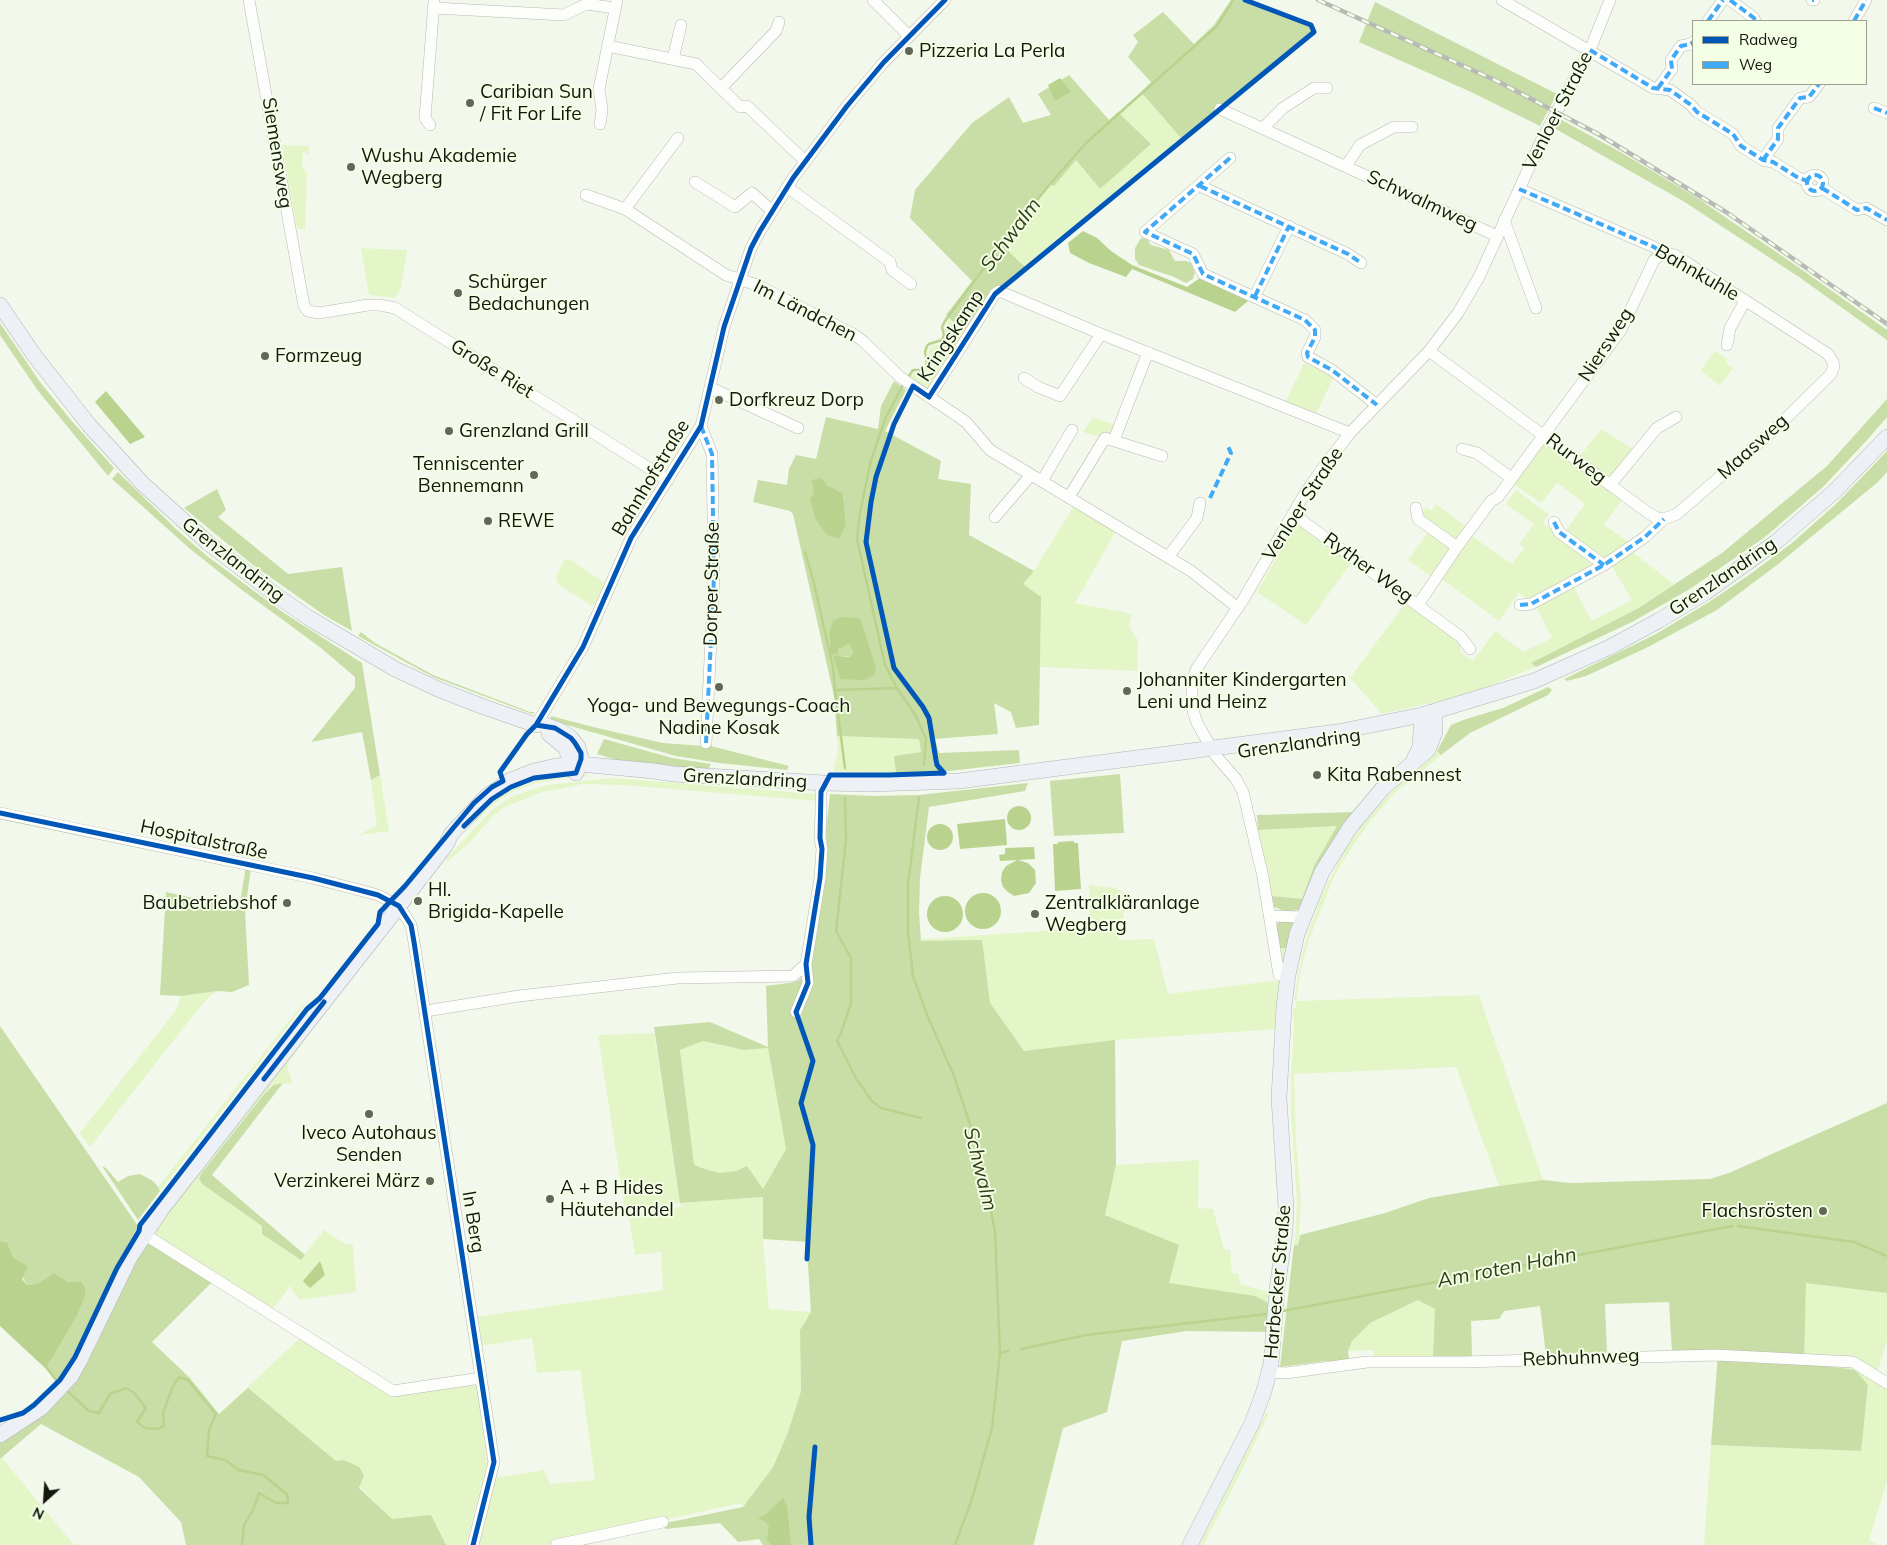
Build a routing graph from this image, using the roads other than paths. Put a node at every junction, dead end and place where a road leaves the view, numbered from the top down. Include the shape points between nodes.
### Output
1 (249, 0) edge
2 (873, 0) edge
3 (945, 0) edge
4 (1502, 0) edge
5 (1610, 0) edge
6 (1723, 0) edge
7 (1730, 0) edge
8 (1866, 0) edge
9 (434, 4) edge
10 (616, 4) edge
11 (1709, 20) edge
12 (1755, 20) edge
13 (1855, 20) edge
14 (779, 22) dead end
15 (681, 25) dead end
16 (909, 36) junction
17 (1692, 43) edge
18 (608, 46) junction
19 (1590, 50) junction
20 (673, 59) junction
21 (1818, 85) edge
22 (722, 88) junction
23 (1327, 88) dead end
24 (1658, 88) junction
25 (1874, 108) dead end
26 (1220, 109) dead end
27 (1887, 113) edge
28 (600, 124) dead end
29 (430, 125) dead end
30 (1412, 127) dead end
31 (1263, 128) junction
32 (678, 138) dead end
33 (1230, 158) dead end
34 (805, 160) junction
35 (1763, 160) junction
36 (1346, 166) junction
37 (695, 182) dead end
38 (1200, 186) junction
39 (787, 187) junction
40 (1519, 188) junction
41 (586, 196) dead end
42 (625, 209) junction
43 (772, 211) junction
44 (1504, 220) junction
45 (1887, 220) edge
46 (1289, 226) junction
47 (1497, 236) junction
48 (1663, 253) junction
49 (1360, 263) dead end
50 (740, 279) junction
51 (911, 284) dead end
52 (1255, 296) junction
53 (1745, 301) junction
54 (0, 304) edge
55 (304, 306) joint
56 (1536, 308) dead end
57 (1100, 334) junction
58 (1727, 345) dead end
59 (1429, 351) junction
60 (1148, 352) junction
61 (1834, 366) joint
62 (1024, 378) dead end
63 (711, 388) junction
64 (929, 397) junction
65 (1377, 405) junction
66 (1676, 417) dead end
67 (701, 426) junction
68 (798, 428) dead end
69 (1072, 430) dead end
70 (1350, 433) junction
71 (1543, 435) junction
72 (1887, 437) edge
73 (1114, 440) junction
74 (1462, 449) dead end
75 (1162, 456) dead end
76 (1031, 474) junction
77 (1511, 478) junction
78 (668, 480) junction
79 (1042, 481) junction
80 (1610, 485) junction
81 (1069, 497) junction
82 (1200, 503) dead end
83 (1416, 508) dead end
84 (1293, 514) junction
85 (994, 517) dead end
86 (1664, 519) junction
87 (1554, 522) dead end
88 (1457, 548) junction
89 (1168, 557) junction
90 (1604, 565) junction
91 (1418, 605) junction
92 (1520, 605) dead end
93 (1238, 608) junction
94 (1470, 649) dead end
95 (1428, 717) junction
96 (536, 725) junction
97 (706, 743) dead end
98 (578, 748) junction
99 (1213, 752) junction
100 (576, 767) junction
101 (635, 769) junction
102 (673, 774) junction
103 (824, 783) junction
104 (0, 812) edge
105 (399, 906) junction
106 (1270, 916) junction
107 (1303, 917) junction
108 (806, 964) junction
109 (1279, 975) dead end
110 (426, 1012) junction
111 (796, 1012) dead end
112 (144, 1234) junction
113 (1269, 1372) junction
114 (481, 1378) junction
115 (1887, 1383) edge
116 (0, 1435) edge
117 (663, 1522) dead end
118 (473, 1545) edge
119 (556, 1545) edge
120 (1190, 1545) edge

1 - 55 street, Siemensweg
2 - 16 street
3 - 16 street, Bahnhofstraße
4 - 19 street
5 - 19 street, Venloer Straße
6 - 11 street
7 - 12 street
8 - 13 street
9 - 10 street via 564,15 586,4
9 - 29 street via 425,118
10 - 18 street
14 - 22 street via 776,31
15 - 20 street
16 - 34 street, Bahnhofstraße via 871,77
17 - 24 street via 1681,46 1671,60 1672,69
18 - 20 street
18 - 28 street via 599,89
19 - 24 street
19 - 40 street, Venloer Straße
20 - 22 street via 696,64
21 - 35 street via 1809,97 1800,98 1778,128 1778,139
22 - 34 street via 740,106 747,106
23 - 31 street via 1314,88 1282,108
24 - 35 street via 1670,90 1692,105
25 - 27 street
26 - 31 street, Schwalmweg
30 - 36 street, Schwalmweg via 1394,127 1360,145
31 - 36 street, Schwalmweg
32 - 42 street
33 - 38 street
34 - 39 street, Bahnhofstraße
35 - 45 street via 1773,162 1807,181 1810,190 1822,188 1857,210 1866,208
36 - 47 street, Schwalmweg
37 - 43 street via 735,207 752,193
38 - 46 street
38 - 52 street via 1145,232 1193,254 1204,274
39 - 43 street, Bahnhofstraße
39 - 51 street via 890,262 888,271 892,270
40 - 44 street, Venloer Straße
40 - 48 street, Bahnkuhle
41 - 42 street, Im Ländchen
42 - 50 street, Im Ländchen via 726,275
43 - 50 street, Bahnhofstraße via 751,248
44 - 47 street, Venloer Straße
44 - 56 street
46 - 49 street
46 - 52 street
47 - 59 street, Venloer Straße via 1470,292
48 - 53 street, Bahnkuhle via 1675,255
48 - 71 street, Niersweg via 1654,260 1624,325
50 - 63 street, Bahnhofstraße via 724,326
50 - 64 street, Im Ländchen via 855,335 900,377
52 - 65 street via 1305,320 1315,330 1308,357 1332,370
53 - 58 street via 1730,328
53 - 61 street, Bahnkuhle via 1828,354
54 - 96 main road, Grenzlandring via 34,355 107,446 174,513 242,570 309,618 395,669 440,690
55 - 78 street, Große Riet via 308,311 319,313 368,305 395,308
57 - 60 street, Kringskamp
57 - 62 street via 1060,396 1038,388
57 - 64 street, Kringskamp via 999,291
59 - 65 street, Venloer Straße
59 - 71 street, Rurweg
60 - 70 street, Kringskamp
60 - 73 street
61 - 86 street, Maasweg via 1826,379 1727,472 1677,514
63 - 67 street, Bahnhofstraße
63 - 68 street
64 - 76 street, Im Ländchen via 966,422 990,450
65 - 70 street, Venloer Straße
66 - 80 street via 1657,428
67 - 78 street, Bahnhofstraße
67 - 97 street, Dorper Straße via 712,454 714,567
69 - 79 street
70 - 84 street, Venloer Straße
71 - 77 street, Ryther Weg
71 - 80 street, Rurweg
72 - 95 main road, Grenzlandring via 1807,516 1705,593 1610,647 1534,681
73 - 75 street
73 - 81 street via 1105,438
74 - 77 street via 1477,453
76 - 79 street, Im Ländchen
76 - 85 street
77 - 88 street, Ryther Weg
78 - 96 street, Bahnhofstraße via 631,538 583,647
79 - 81 street, Im Ländchen
80 - 86 street, Rurweg via 1656,517
81 - 89 street, Im Ländchen
82 - 89 street via 1197,518
83 - 88 street via 1418,519
84 - 91 street, Ryther Weg
84 - 93 street, Venloer Straße
86 - 90 street via 1645,537
87 - 90 street via 1559,532
88 - 91 street, Ryther Weg
89 - 93 street, Im Ländchen
90 - 92 street via 1531,604
91 - 94 street, Ryther Weg via 1461,637
93 - 99 street, Venloer Straße via 1192,681 1192,707
95 - 99 main road, Grenzlandring via 1334,741
95 - 107 main road, Harbecker Straße via 1413,761 1383,788 1351,826 1322,872
96 - 98 main road, Grenzlandring via 560,730
96 - 100 main road, Grenzlandring via 562,744
98 - 100 main road via 580,753
98 - 101 main road
99 - 103 main road, Grenzlandring via 1107,768 1057,769 938,782
99 - 106 street via 1236,779 1242,792
100 - 101 main road, Grenzlandring
100 - 102 main road, Grenzlandring via 662,776
100 - 105 main road via 556,766 534,771 496,789 451,834
101 - 102 main road, Grenzlandring
102 - 103 main road, Grenzlandring
103 - 108 street via 820,810 820,878
104 - 105 street, Hospitalstraße via 313,878 378,895
105 - 110 street, In Berg via 411,925
105 - 112 main road
106 - 107 street
106 - 109 street
107 - 113 main road, Harbecker Straße via 1292,956 1284,1006 1279,1098 1286,1216
108 - 110 street via 793,976 678,978 519,996
108 - 111 street via 808,984
110 - 114 street, In Berg
112 - 114 street via 393,1390
112 - 116 main road via 113,1288 71,1376 41,1408
113 - 115 street, Rebhuhnweg via 1286,1373 1368,1362 1716,1355 1853,1362
113 - 120 main road, Harbecker Straße via 1260,1406
114 - 118 street, In Berg via 494,1462
117 - 119 street

